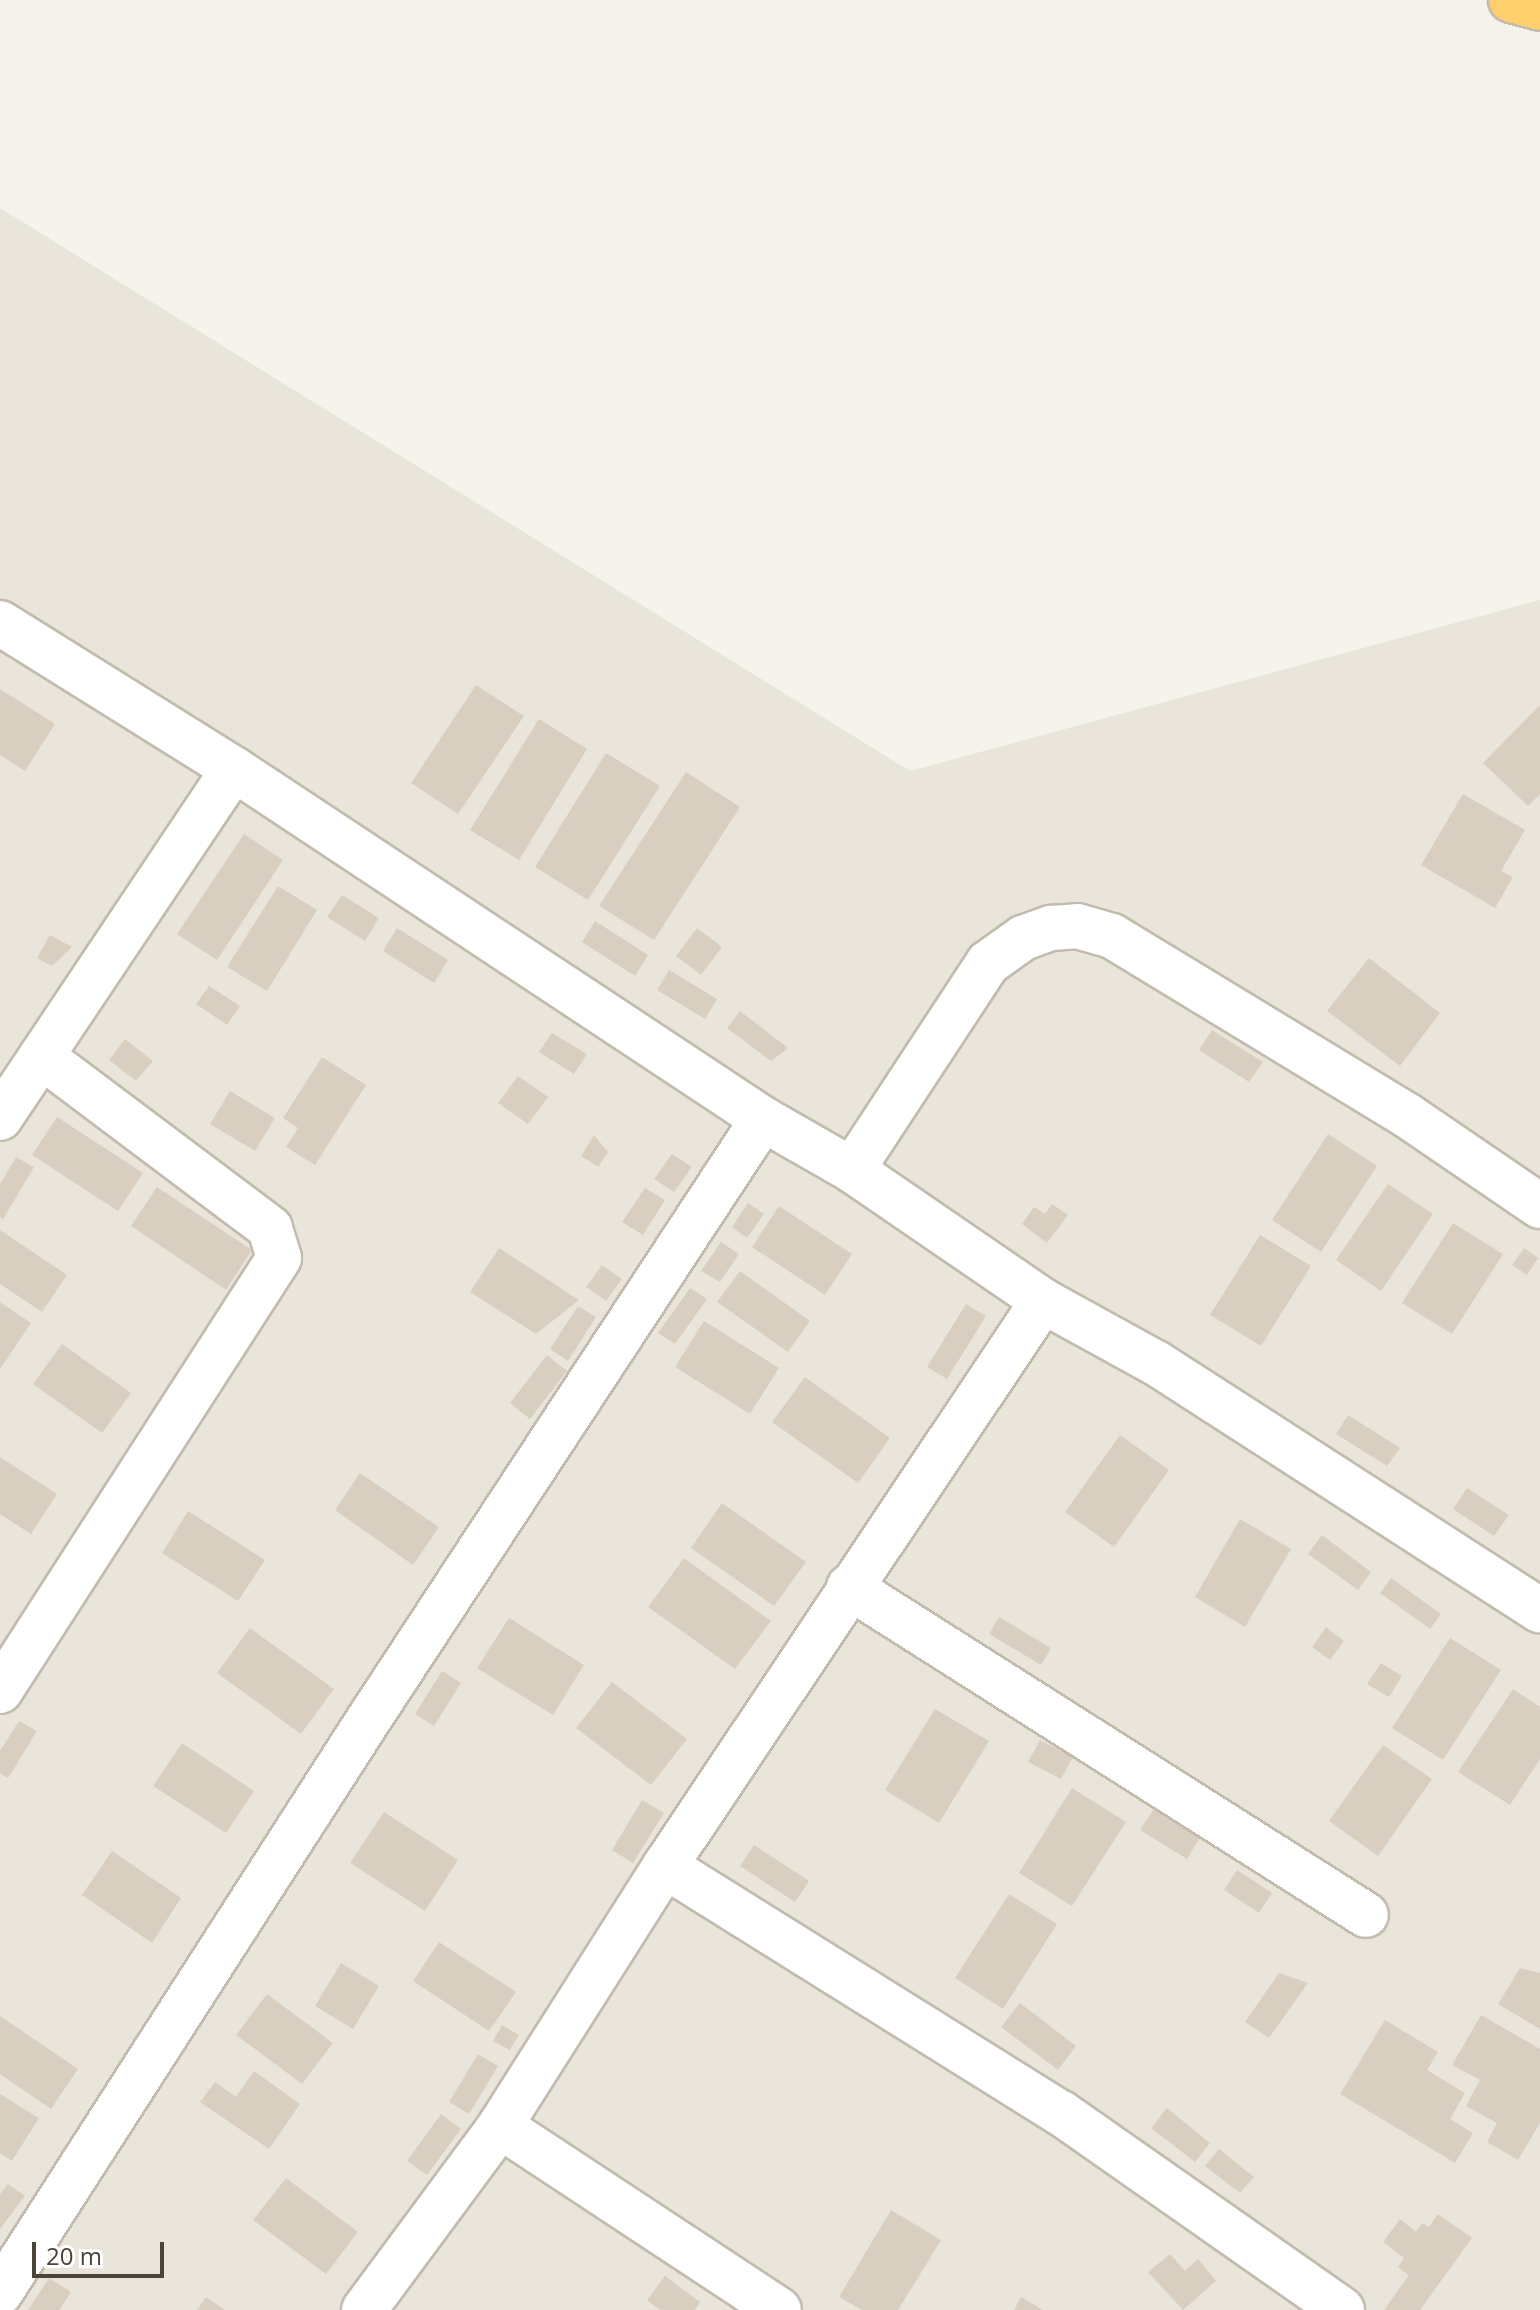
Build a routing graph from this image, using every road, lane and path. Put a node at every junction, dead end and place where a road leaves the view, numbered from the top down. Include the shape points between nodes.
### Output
1 (1511, 0) edge
2 (1540, 8) edge
3 (0, 623) edge
4 (234, 769) junction
5 (41, 1056) junction
6 (0, 1118) edge
7 (763, 1119) junction
8 (852, 1170) junction
9 (1540, 1206) edge
10 (1043, 1301) junction
11 (849, 1587) junction
12 (1540, 1610) edge
13 (0, 1691) edge
14 (665, 1866) junction
15 (1366, 1915) dead end
16 (500, 2126) junction
17 (0, 2293) edge
18 (364, 2310) edge
19 (779, 2310) edge
20 (1342, 2310) edge

1 - 2 highway
3 - 4 street
4 - 5 street
4 - 7 street
5 - 6 street
5 - 13 street via 270,1228 279,1258
7 - 8 street
7 - 17 street
8 - 9 street via 988,963 1023,938 1077,926 1112,936 1408,1116
8 - 10 street
10 - 11 street
10 - 12 street via 1156,1363
11 - 14 street
11 - 15 street
14 - 16 street
14 - 20 street via 1061,2113
16 - 18 street
16 - 19 street

